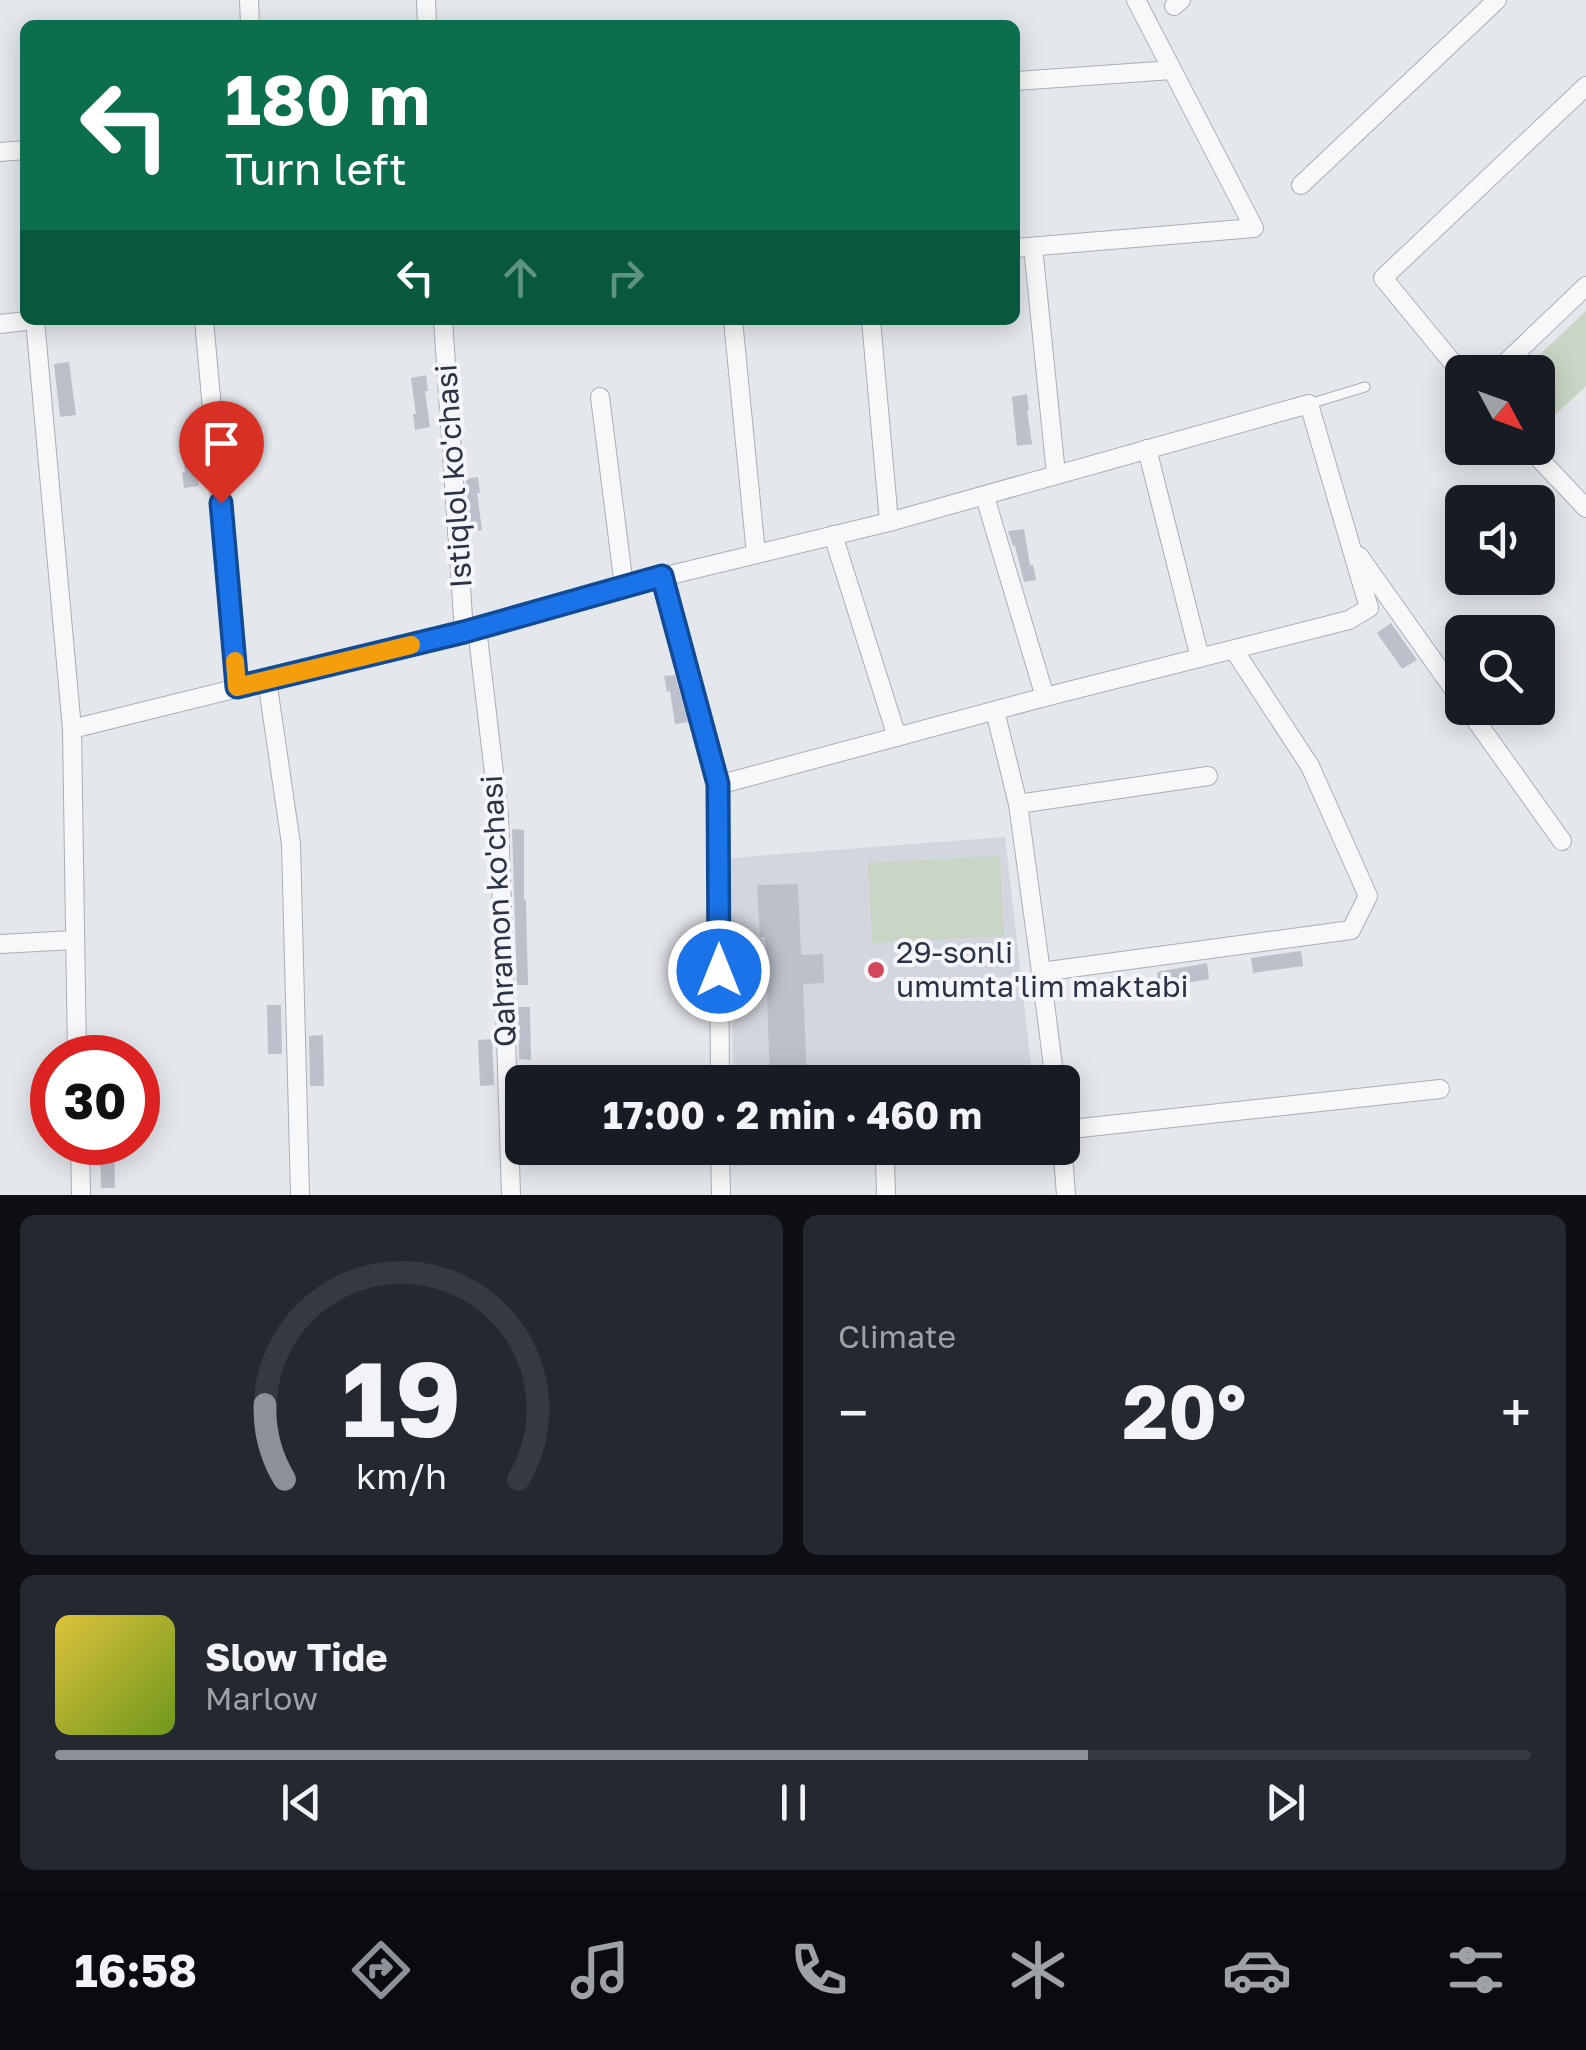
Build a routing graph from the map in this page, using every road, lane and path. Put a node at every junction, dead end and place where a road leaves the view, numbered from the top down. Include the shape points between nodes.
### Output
1 (1136, 0) edge
2 (1496, 0) edge
3 (1172, 70) junction
4 (1020, 81) edge
5 (1586, 86) edge
6 (1301, 184) dead end
7 (1024, 247) edge
8 (1586, 286) edge
9 (34, 325) edge
10 (204, 325) edge
11 (443, 325) edge
12 (733, 325) edge
13 (871, 325) edge
14 (1446, 355) edge
15 (1514, 355) edge
16 (1366, 387) dead end
17 (600, 397) dead end
18 (1309, 404) junction
19 (1148, 450) junction
20 (1549, 465) edge
21 (1056, 474) junction
22 (1582, 494) edge
23 (985, 496) junction
24 (889, 522) junction
25 (833, 536) junction
26 (1350, 543) junction
27 (756, 554) junction
28 (662, 576) junction
29 (624, 586) junction
30 (470, 630) junction
31 (1234, 650) junction
32 (1200, 658) junction
33 (1445, 677) edge
34 (267, 680) junction
35 (237, 687) junction
36 (1045, 697) junction
37 (995, 711) junction
38 (1479, 725) edge
39 (72, 729) junction
40 (896, 737) junction
41 (1208, 776) dead end
42 (718, 784) junction
43 (1018, 804) junction
44 (1562, 841) dead end
45 (74, 940) junction
46 (0, 944) edge
47 (1041, 972) junction
48 (76, 1035) edge
49 (720, 1065) edge
50 (1053, 1065) edge
51 (1440, 1090) dead end
52 (1080, 1128) edge
53 (81, 1165) edge
54 (720, 1165) edge
55 (885, 1165) edge
56 (1064, 1165) edge
57 (82, 1195) edge
58 (300, 1195) edge
59 (511, 1195) edge
60 (720, 1195) edge
61 (886, 1195) edge
62 (1066, 1195) edge

1 - 3 street
2 - 6 street
3 - 4 street
3 - 7 street via 1254,228
5 - 14 street via 1383,278
7 - 21 street
8 - 15 street
9 - 39 street
10 - 35 street
11 - 30 street, Istiqlol ko'chasi
12 - 27 street
13 - 24 street
16 - 18 lane
17 - 29 street
18 - 19 street
18 - 26 street
19 - 21 street
19 - 32 street
20 - 22 street
21 - 23 street
23 - 24 street
23 - 36 street
24 - 25 street
25 - 27 street
25 - 40 street
26 - 31 street via 1369,608 1349,620
26 - 33 street
27 - 28 street
28 - 29 street
28 - 42 street
29 - 30 street
30 - 34 street
30 - 59 street, Qahramon ko'chasi via 498,816
31 - 32 street
31 - 47 street via 1310,766 1368,896 1351,930
32 - 36 street
34 - 35 street
34 - 58 street via 291,844
35 - 39 street
36 - 37 street
37 - 40 street
37 - 43 street
38 - 44 street
39 - 45 street
40 - 42 street
41 - 43 street
42 - 49 street
43 - 47 street
45 - 46 street
45 - 48 street
47 - 50 street
51 - 52 street
53 - 57 street
54 - 60 street
55 - 61 street
56 - 62 street

